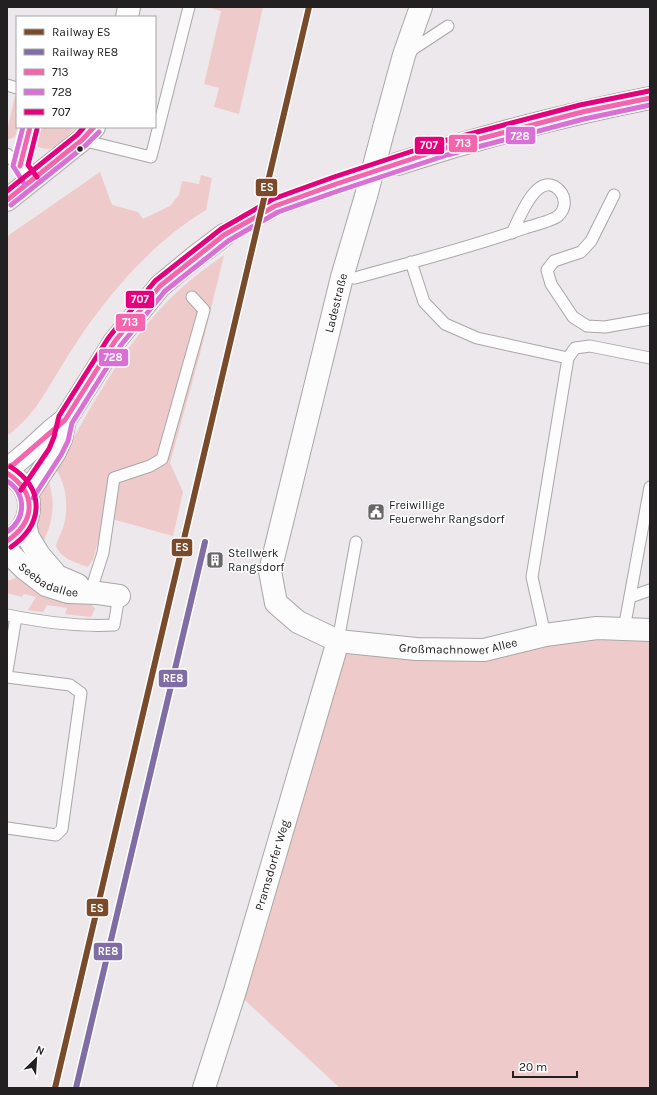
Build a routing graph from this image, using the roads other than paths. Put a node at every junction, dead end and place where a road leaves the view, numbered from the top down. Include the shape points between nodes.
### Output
1 (189, 7) edge
2 (421, 7) edge
3 (448, 26) dead end
4 (404, 55) junction
5 (650, 98) edge
6 (30, 128) edge
7 (88, 133) edge
8 (7, 154) edge
9 (397, 164) tunnel mouth
10 (26, 174) junction
11 (614, 196) dead end
12 (7, 200) edge
13 (512, 233) junction
14 (224, 235) tunnel mouth
15 (410, 262) junction
16 (342, 277) junction
17 (192, 297) dead end
18 (650, 319) edge
19 (568, 358) junction
20 (650, 358) edge
21 (64, 420) junction
22 (7, 467) edge
23 (7, 473) edge
24 (650, 487) edge
25 (27, 494) junction
26 (26, 524) junction
27 (7, 541) edge
28 (356, 542) dead end
29 (7, 551) edge
30 (650, 590) edge
31 (94, 591) junction
32 (119, 596) joint
33 (630, 597) junction
34 (276, 603) joint
35 (11, 616) edge
36 (624, 629) junction
37 (650, 630) edge
38 (545, 634) junction
39 (338, 641) junction
40 (7, 671) edge
41 (7, 677) edge
42 (7, 828) edge
43 (204, 1088) edge

1 - 7 lane via 151,157
2 - 4 street, Ladestraße
3 - 4 lane
4 - 16 street, Ladestraße, bridge
5 - 9 street via 498,133
6 - 10 lane
7 - 10 street
8 - 10 lane
10 - 12 street
11 - 18 lane via 591,241 581,252 554,261 547,270 551,284 573,317 587,326
13 - 13 lane via 557,217 564,205 559,191 551,186 537,188
13 - 15 lane
14 - 21 street via 160,286 115,341
15 - 16 lane via 355,278
15 - 19 lane via 424,302 445,324 477,338
16 - 34 street, Ladestraße via 270,572
17 - 31 lane via 204,310 162,459 150,466 114,478 103,553
19 - 20 lane via 575,348 590,346
19 - 38 lane via 532,577
21 - 22 street via 14,464
21 - 25 street via 61,439 55,452
23 - 25 street, Seebadallee via 17,478
24 - 33 lane
25 - 26 street, Seebadallee via 30,509
26 - 27 street
26 - 31 street, Seebadallee via 28,537 57,576
28 - 39 lane
29 - 31 street, Seebadallee via 46,585 68,592
30 - 33 lane
31 - 32 street, Seebadallee
32 - 35 lane via 114,625 91,626
33 - 36 lane
34 - 39 street, Großmachnower Allee via 298,622
35 - 40 lane
36 - 37 street, Großmachnower Allee
36 - 38 street, Großmachnower Allee via 597,628
38 - 39 street, Großmachnower Allee via 484,650 416,649
39 - 43 street, Pramsdorfer Weg
41 - 42 lane via 70,685 81,693 62,828 56,835

